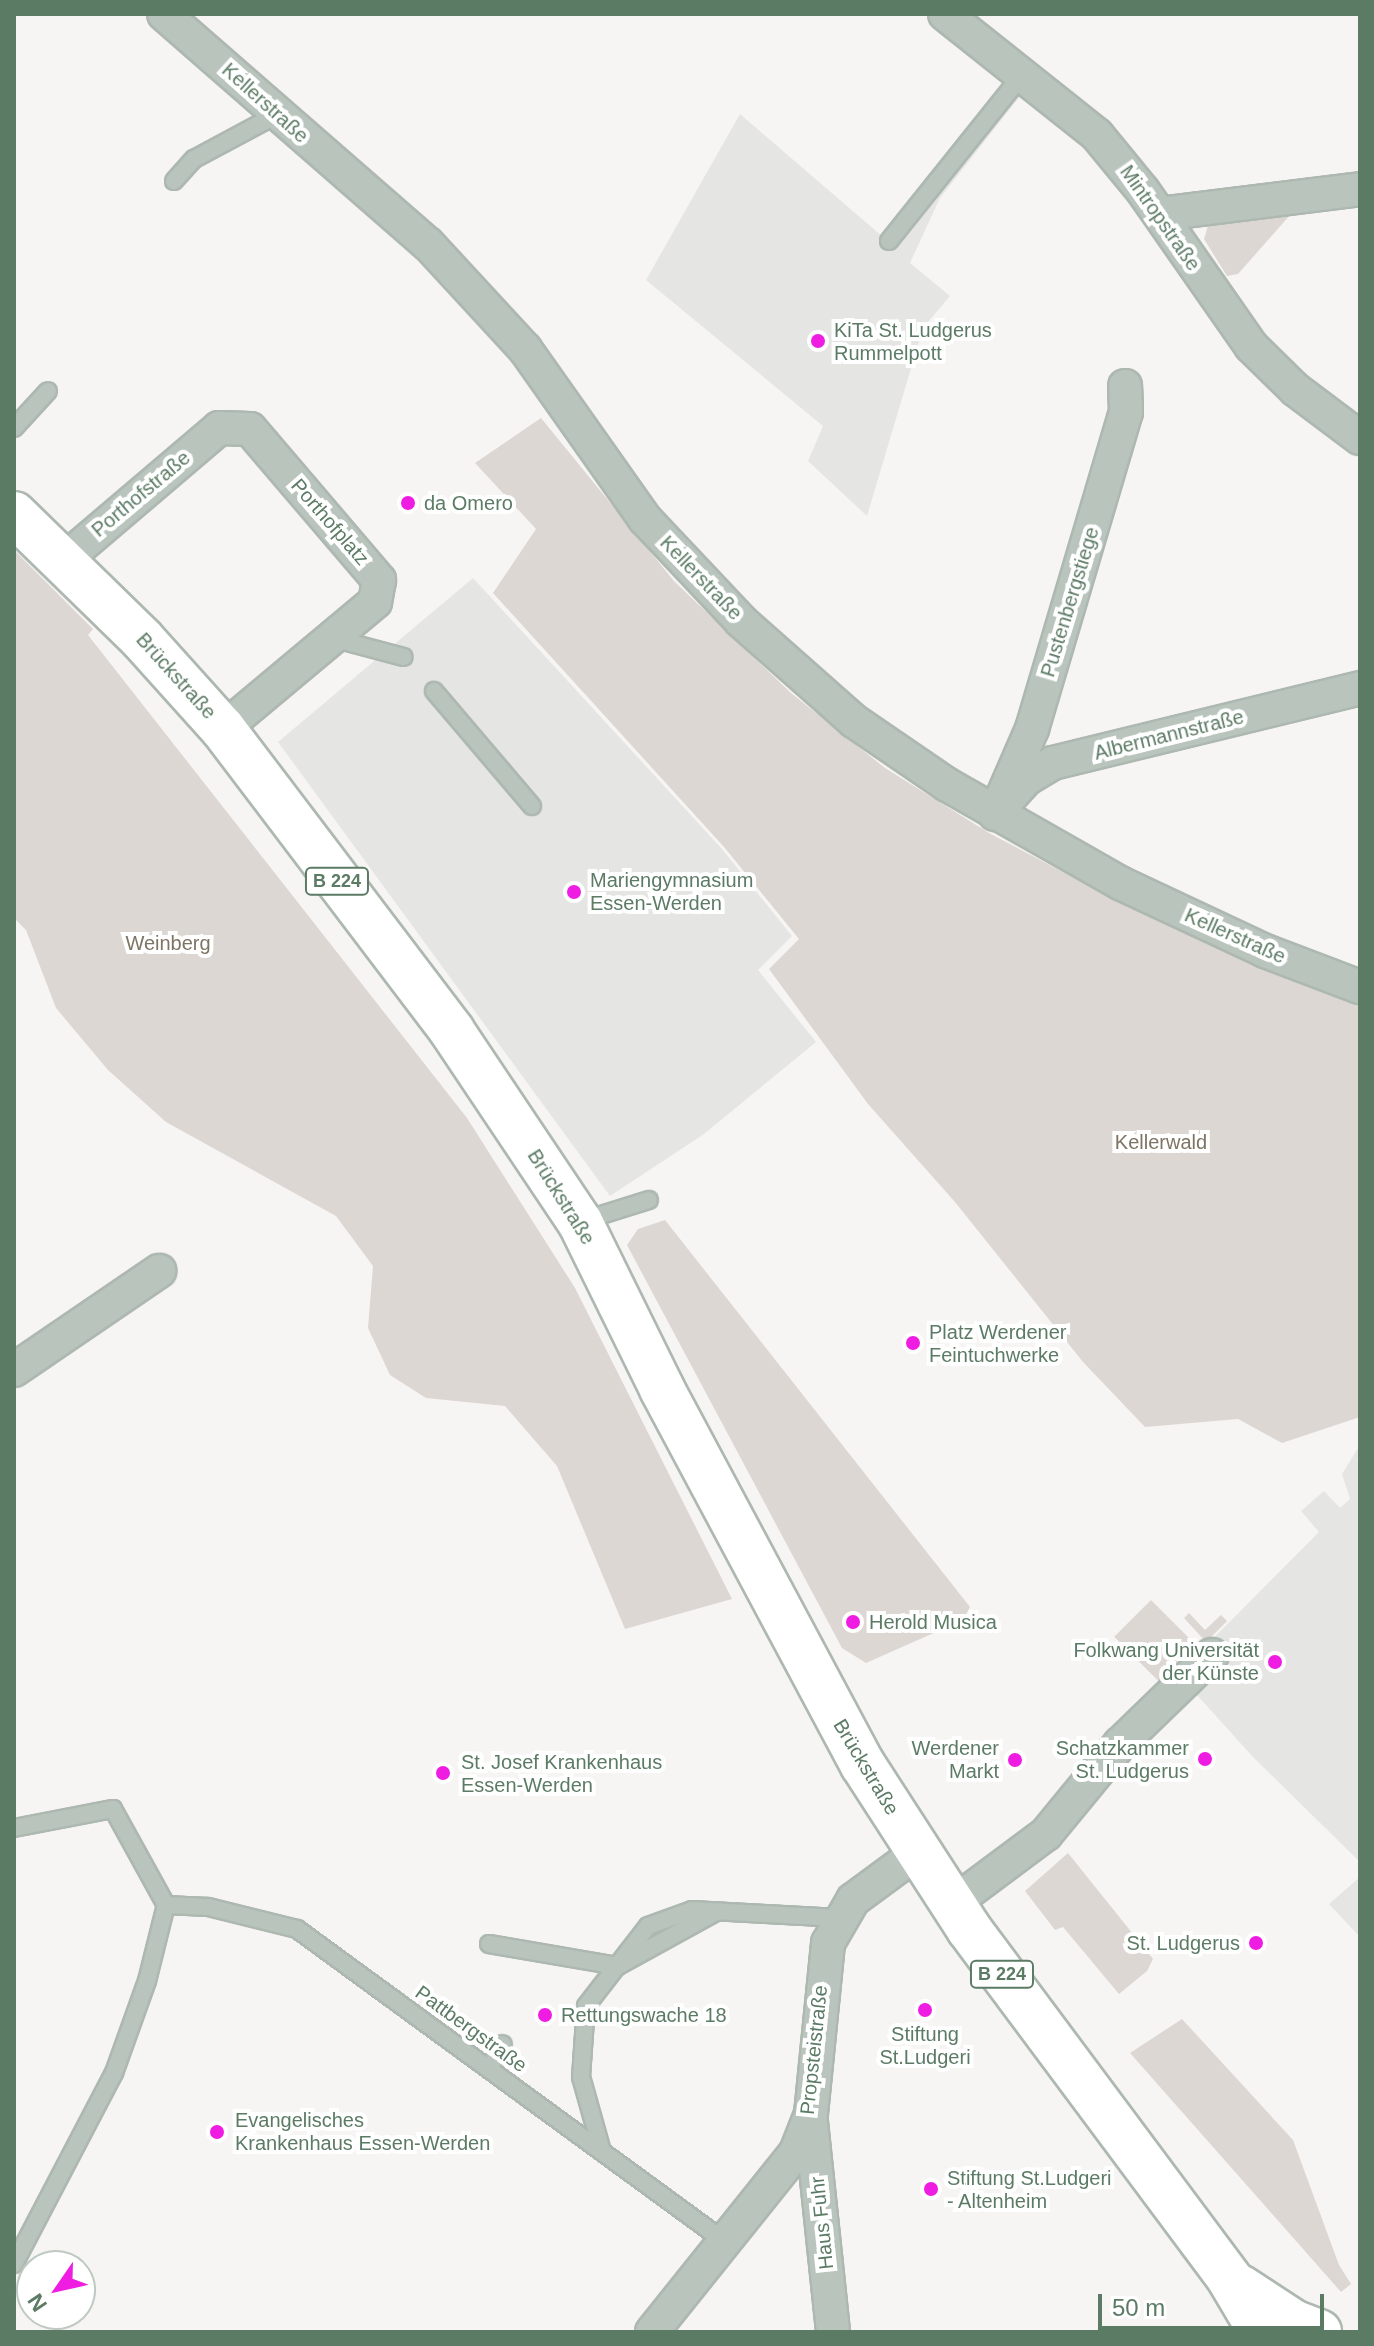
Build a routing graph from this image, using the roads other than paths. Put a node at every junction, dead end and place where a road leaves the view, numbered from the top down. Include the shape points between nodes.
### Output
1 (164, 14) edge
2 (945, 14) edge
3 (1023, 74) junction
4 (278, 114) junction
5 (174, 181) dead end
6 (1360, 189) edge
7 (1160, 214) junction
8 (889, 241) dead end
9 (1125, 386) dead end
10 (48, 391) dead end
11 (14, 428) edge
12 (219, 428) joint
13 (1360, 438) edge
14 (14, 514) edge
15 (63, 561) junction
16 (332, 638) junction
17 (404, 657) dead end
18 (1360, 688) edge
19 (434, 691) dead end
20 (223, 729) junction
21 (532, 806) dead end
22 (995, 814) junction
23 (1360, 987) edge
24 (649, 1200) dead end
25 (580, 1222) junction
26 (159, 1271) dead end
27 (14, 1370) edge
28 (1212, 1655) dead end
29 (14, 1828) edge
30 (918, 1852) junction
31 (952, 1904) junction
32 (166, 1905) junction
33 (840, 1918) junction
34 (489, 1944) dead end
35 (618, 1966) junction
36 (503, 2044) dead end
37 (490, 2067) junction
38 (811, 2114) junction
39 (601, 2148) junction
40 (727, 2243) junction
41 (14, 2264) edge
42 (1229, 2278) junction
43 (652, 2332) edge
44 (833, 2332) edge
45 (1261, 2332) edge
46 (1319, 2332) edge

1 - 4 street, Kellerstraße
2 - 3 street, Mintropstraße
3 - 7 street, Mintropstraße via 1097,135
3 - 8 lane
4 - 5 lane via 194,159
4 - 22 street, Kellerstraße via 428,244 515,337 614,480 741,621 854,721
6 - 7 street
7 - 13 street, Mintropstraße via 1251,346 1296,390
9 - 22 street, Pustenbergstiege via 1126,412 1037,714
10 - 11 lane
12 - 15 street, Porthofstraße
12 - 16 street, Porthofplatz via 250,429 379,580 375,602
14 - 15 main road, B 224
15 - 20 main road, Brückstraße / B 224
16 - 17 lane
16 - 20 street, Porthofplatz
18 - 22 street, Albermannstraße via 1053,763 1026,779
19 - 21 lane
20 - 25 main road, Brückstraße / B 224 via 452,1031
22 - 23 street, Kellerstraße via 1182,913
24 - 25 lane
25 - 30 main road, Brückstraße / B 224 via 834,1713
26 - 27 street
28 - 31 street via 1120,1744 1046,1834
29 - 32 lane via 113,1809
30 - 31 main road, Brückstraße / B 224
30 - 33 street, Propsteistraße via 868,1885
31 - 42 main road, Brückstraße / B 224
32 - 37 lane, Pattbergstraße via 208,1907 297,1929 414,2004
32 - 41 lane via 147,1981 114,2073
33 - 35 lane via 692,1910 648,1926
33 - 38 street, Propsteistraße via 821,1974
34 - 35 lane
35 - 39 lane via 586,2006 581,2077
36 - 37 lane
37 - 39 lane, Pattbergstraße
38 - 40 street, Propsteistraße via 796,2152
38 - 44 street, Haus Fuhr
39 - 40 lane, Pattbergstraße
40 - 43 street, Propsteistraße
42 - 45 main road, Brückstraße / B 224
42 - 46 main road, B 224 via 1280,2314

